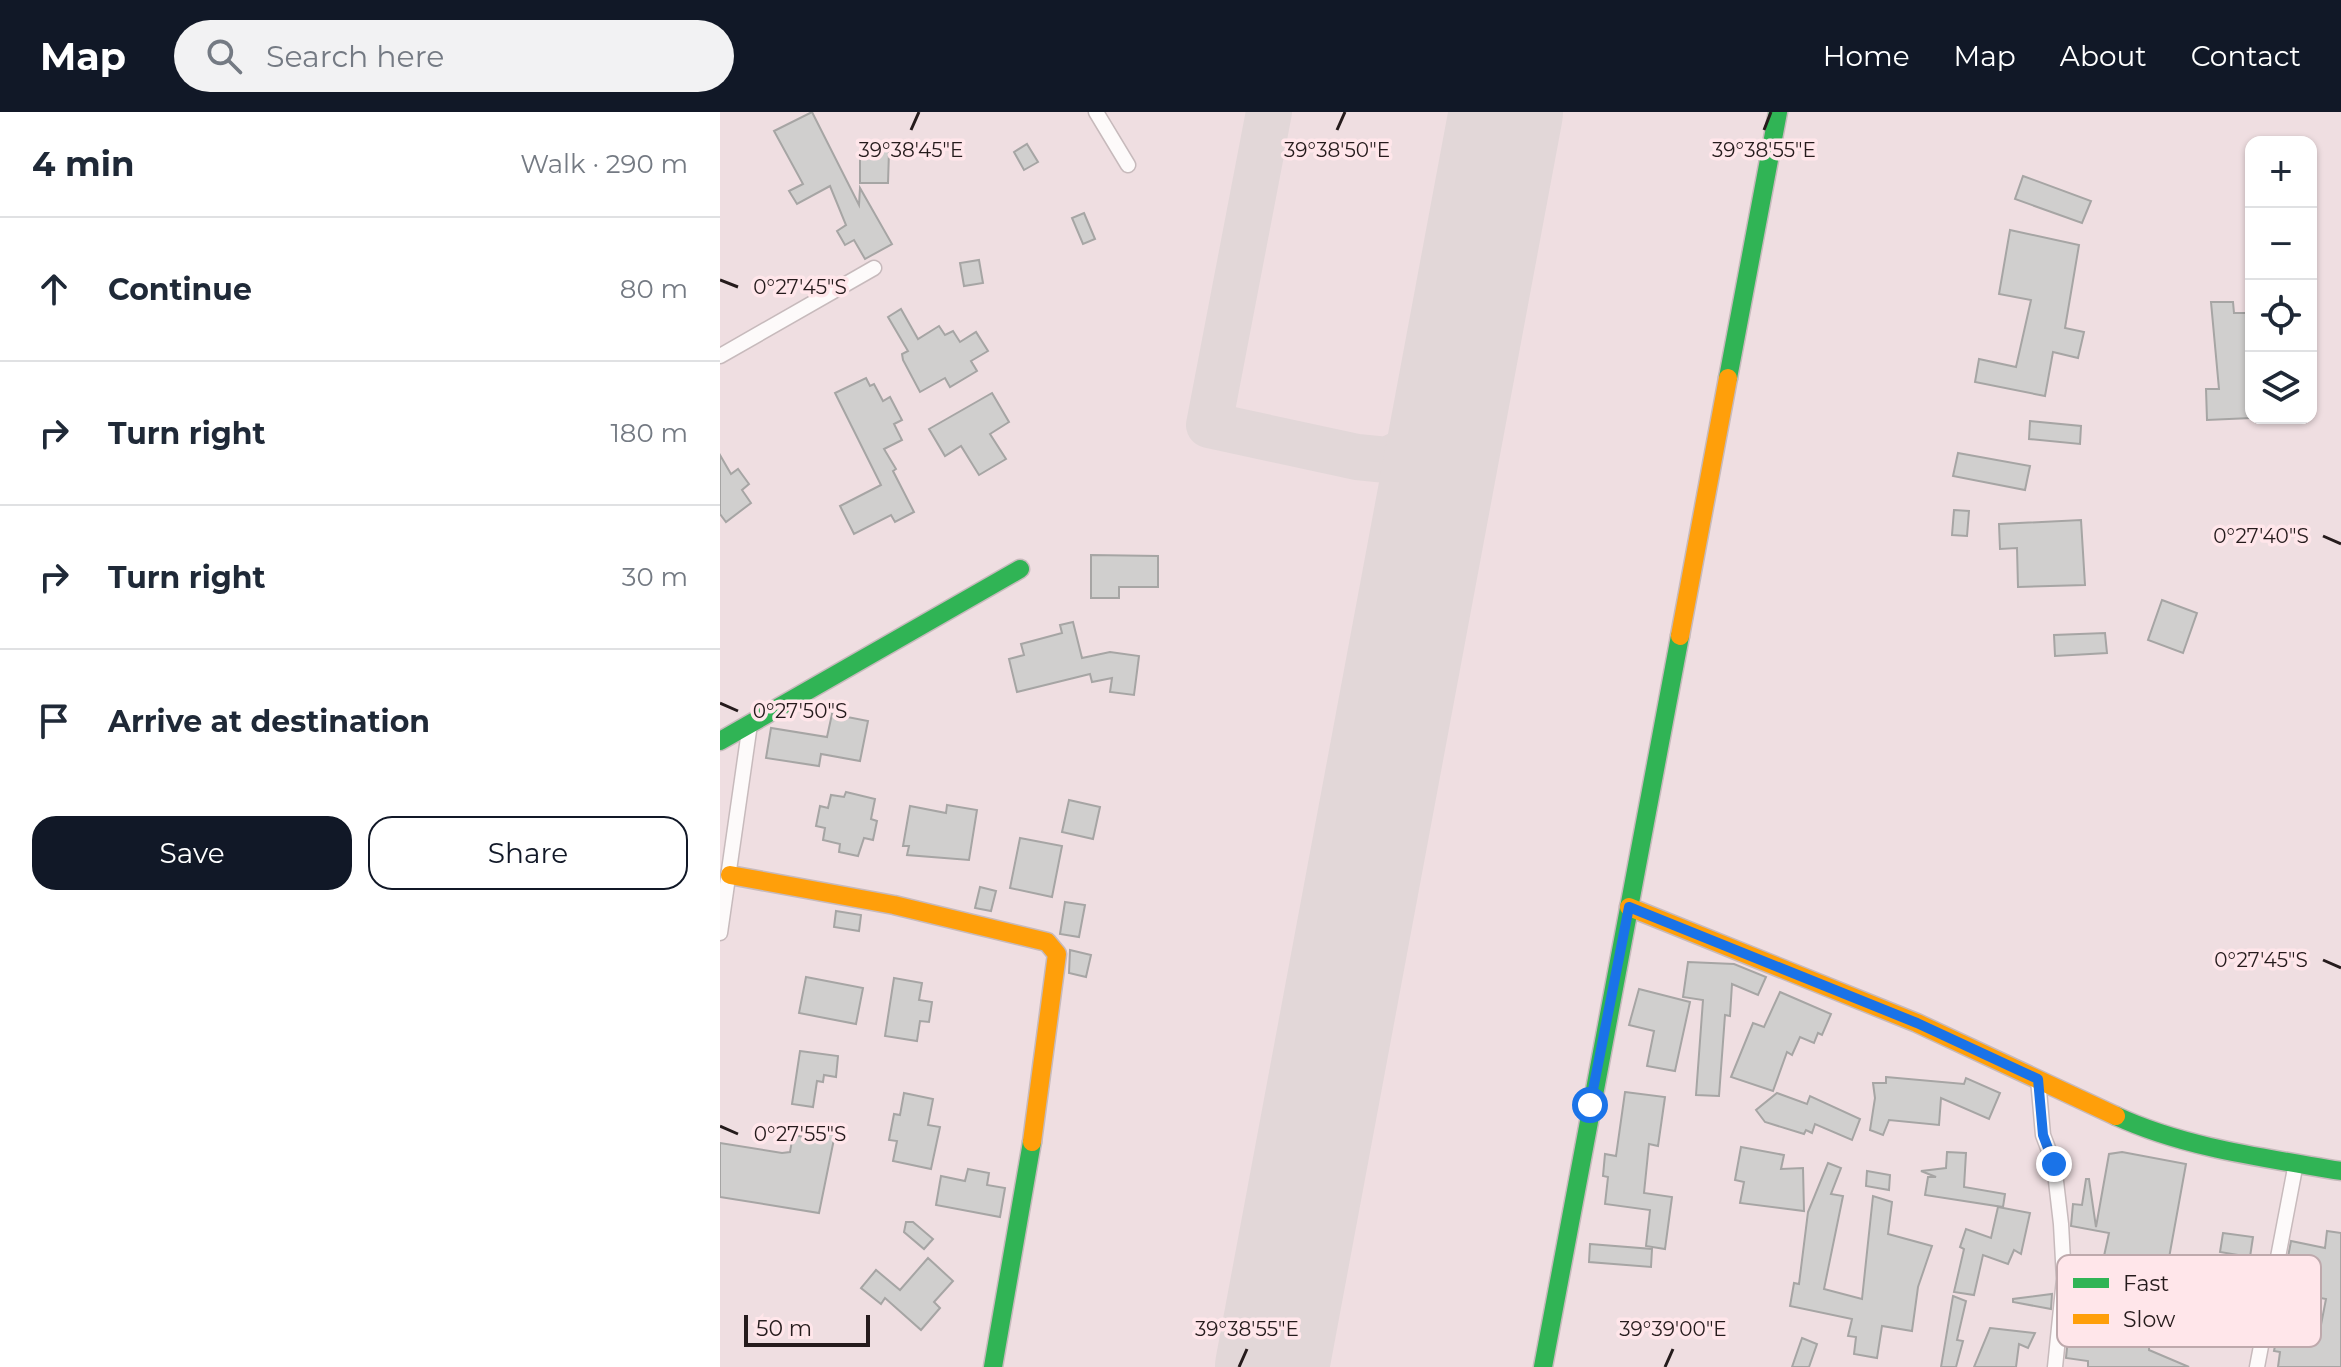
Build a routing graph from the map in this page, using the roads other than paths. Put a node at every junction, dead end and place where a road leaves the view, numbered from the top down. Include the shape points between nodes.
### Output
1 (1096, 112) edge
2 (1778, 112) edge
3 (1128, 165) dead end
4 (874, 268) dead end
5 (720, 356) edge
6 (1020, 569) dead end
7 (750, 724) junction
8 (720, 741) edge
9 (730, 875) junction
10 (1629, 907) junction
11 (720, 933) edge
12 (2038, 1079) junction
13 (2296, 1163) junction
14 (2341, 1171) edge
15 (2063, 1255) edge
16 (2278, 1255) edge
17 (2057, 1347) edge
18 (2261, 1347) edge
19 (993, 1367) edge
20 (1543, 1367) edge
21 (2055, 1367) edge
22 (2257, 1367) edge

1 - 3 street
2 - 10 street
4 - 5 street
6 - 7 street
7 - 8 street
7 - 9 street
9 - 11 street
9 - 19 street via 1037,938 1057,954
10 - 12 street via 1917,1023
10 - 20 street
12 - 13 street via 2140,1127
12 - 15 street via 2043,1135 2054,1164
13 - 14 street
13 - 16 street
17 - 21 street
18 - 22 street

